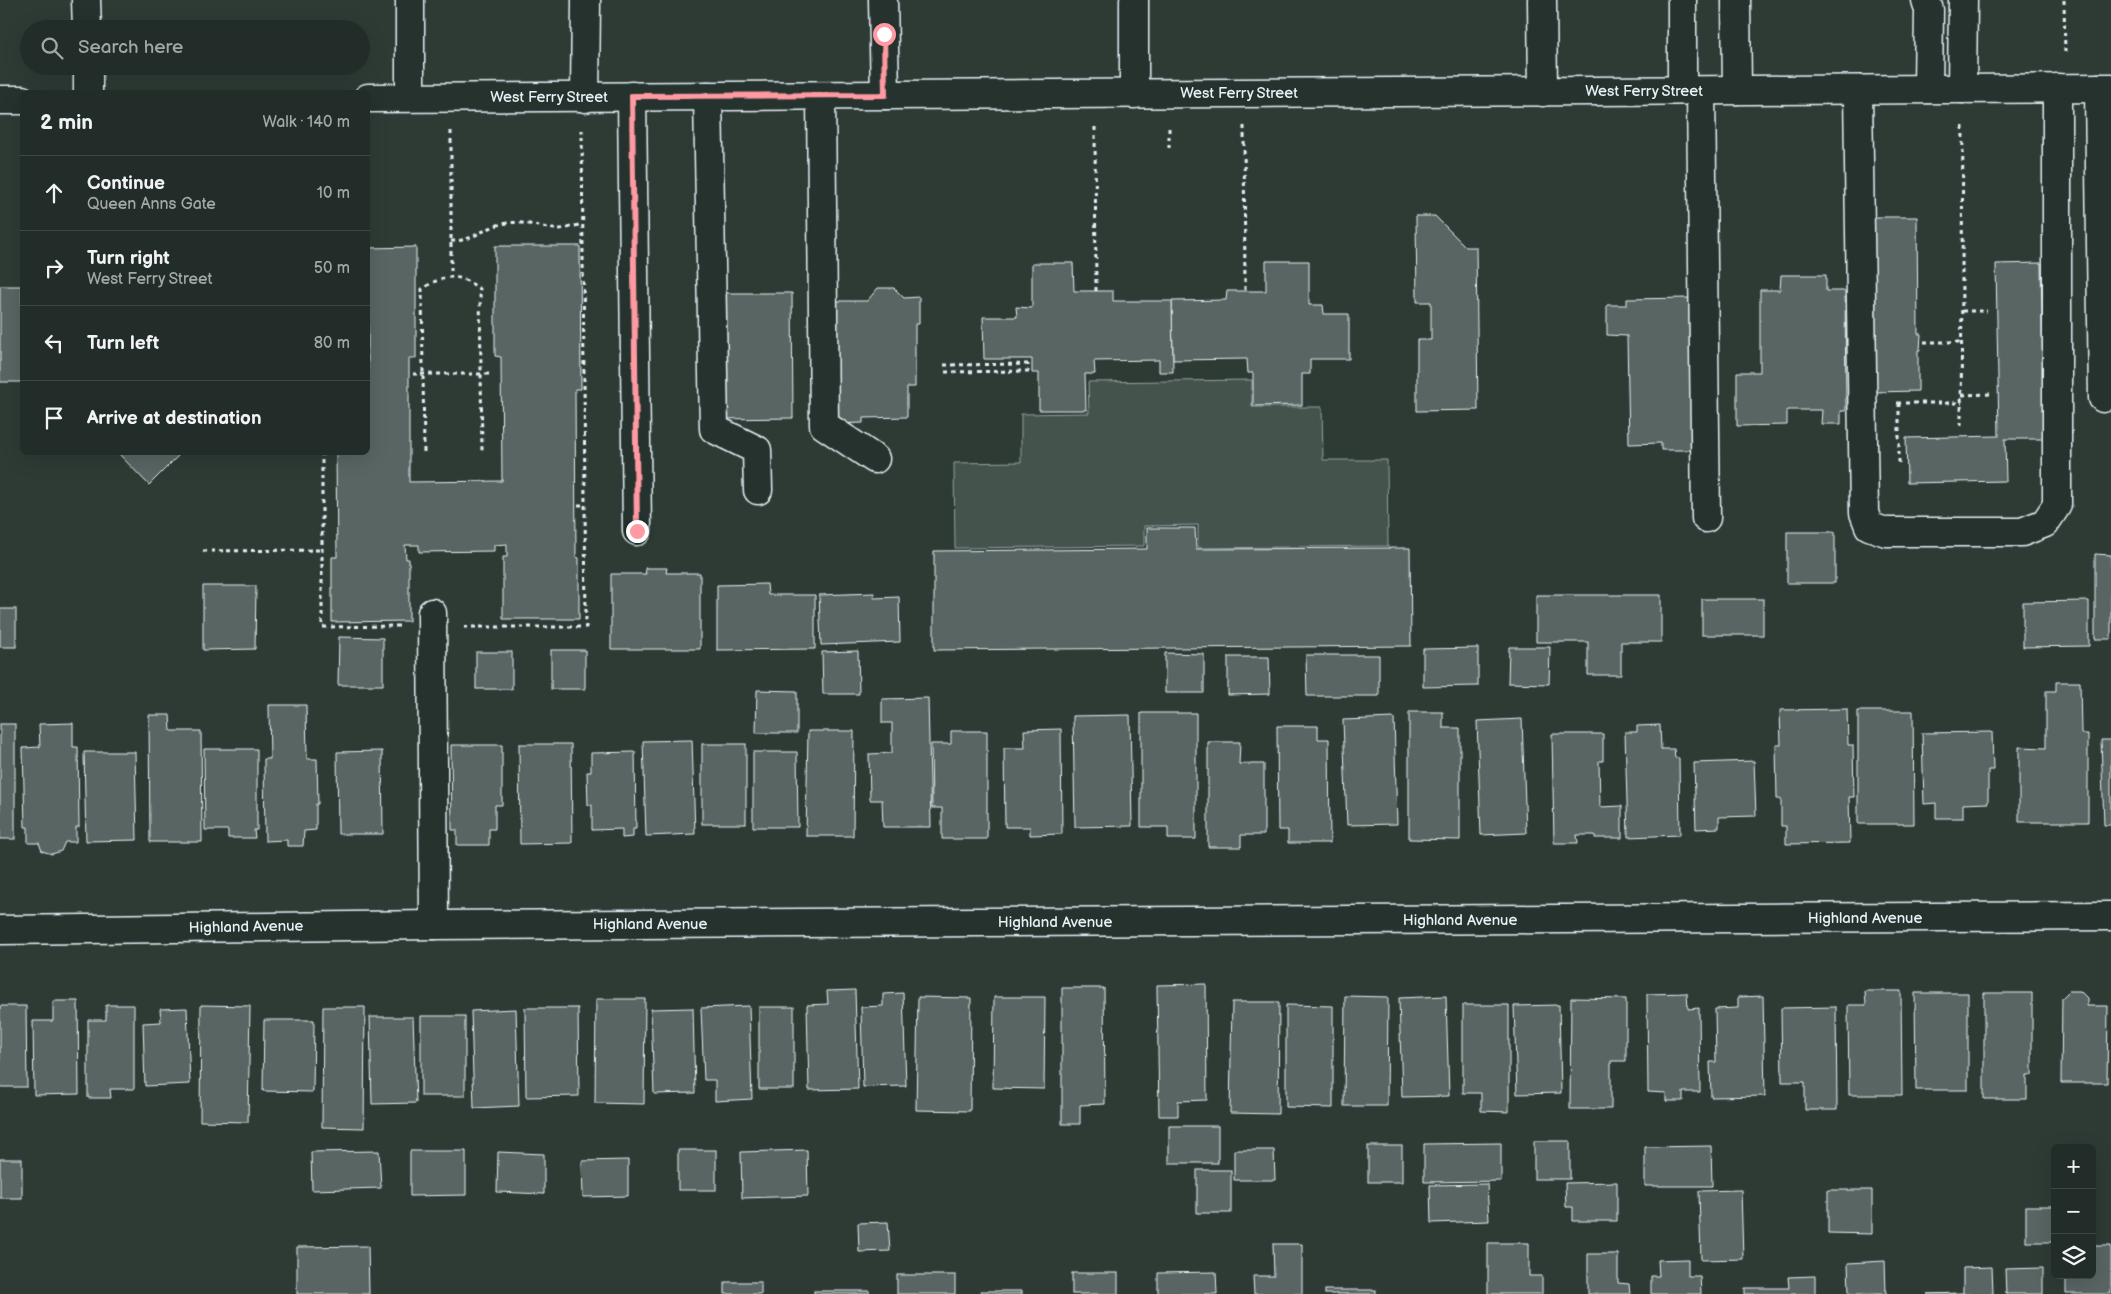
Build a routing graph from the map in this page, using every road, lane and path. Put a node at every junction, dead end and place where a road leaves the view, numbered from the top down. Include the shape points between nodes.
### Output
1 (86, 0) edge
2 (410, 0) edge
3 (586, 0) edge
4 (883, 0) edge
5 (1134, 0) edge
6 (1542, 0) edge
7 (1682, 0) edge
8 (1736, 0) edge
9 (1926, 0) edge
10 (1963, 0) edge
11 (2064, 0) edge
12 (87, 20) edge
13 (2065, 56) dead end
14 (88, 75) edge
15 (2057, 88) junction
16 (2105, 88) edge
17 (1928, 89) junction
18 (1962, 89) junction
19 (88, 90) edge
20 (1737, 90) junction
21 (1858, 90) junction
22 (1692, 91) junction
23 (1543, 92) junction
24 (1134, 94) junction
25 (885, 95) junction
26 (632, 96) junction
27 (708, 96) junction
28 (821, 96) junction
29 (410, 97) junction
30 (370, 98) edge
31 (585, 98) junction
32 (0, 100) edge
33 (20, 100) edge
34 (1244, 119) dead end
35 (1963, 121) dead end
36 (450, 123) dead end
37 (1095, 124) dead end
38 (582, 125) dead end
39 (1169, 125) dead end
40 (1168, 148) dead end
41 (582, 224) junction
42 (451, 241) junction
43 (451, 276) junction
44 (1245, 290) dead end
45 (1096, 292) dead end
46 (1962, 311) junction
47 (1987, 312) dead end
48 (1924, 342) dead end
49 (1962, 342) junction
50 (944, 365) dead end
51 (945, 372) dead end
52 (413, 374) dead end
53 (423, 374) junction
54 (481, 374) junction
55 (490, 374) dead end
56 (1991, 394) dead end
57 (1962, 395) junction
58 (2104, 398) dead end
59 (1889, 403) dead end
60 (1899, 403) junction
61 (1962, 403) junction
62 (1961, 426) dead end
63 (424, 452) dead end
64 (482, 452) dead end
65 (322, 455) edge
66 (875, 459) dead end
67 (1899, 468) dead end
68 (758, 490) dead end
69 (578, 505) dead end
70 (585, 505) junction
71 (1706, 518) dead end
72 (637, 531) dead end
73 (322, 550) junction
74 (203, 551) dead end
75 (432, 613) dead end
76 (400, 626) dead end
77 (498, 628) dead end
78 (2111, 916) edge
79 (434, 925) junction
80 (0, 930) edge

1 - 12 street
2 - 29 street
3 - 31 street
4 - 25 street
5 - 24 street
6 - 23 street
7 - 22 street
8 - 20 street
9 - 17 street via 1929,10
10 - 18 street
11 - 13 path
14 - 19 street
15 - 16 street, West Ferry Street
15 - 18 street, West Ferry Street
15 - 21 street via 2057,505 2045,522 2022,532 1886,532 1869,526 1864,513
16 - 58 street
17 - 18 street, West Ferry Street
17 - 21 street, West Ferry Street
20 - 21 street, West Ferry Street
20 - 22 street, West Ferry Street
22 - 23 street, West Ferry Street
22 - 71 street
23 - 24 street, West Ferry Street
24 - 25 street, West Ferry Street
25 - 28 street, West Ferry Street
26 - 27 street, West Ferry Street
26 - 31 street, West Ferry Street
26 - 72 street
27 - 28 street, West Ferry Street
27 - 68 street via 714,429 757,450
28 - 66 street via 824,425
29 - 30 street, West Ferry Street
29 - 31 street, West Ferry Street
32 - 33 street
34 - 44 path
35 - 46 path
36 - 42 path
37 - 45 path
38 - 41 path
39 - 40 path
41 - 42 path via 565,229 549,229 531,223 500,224 476,237
41 - 70 path
42 - 43 path
43 - 53 path via 435,280 422,289
43 - 54 path via 467,280 480,289
46 - 47 path
46 - 49 path
48 - 49 path
49 - 57 path
50 - 51 path via 1030,364 1028,371
52 - 53 path
53 - 54 path
53 - 63 path
54 - 55 path
54 - 64 path
56 - 57 path
57 - 61 path
59 - 60 path
60 - 61 path
60 - 67 path
61 - 62 path
65 - 73 path
69 - 70 path
70 - 77 path via 586,627
73 - 74 path
73 - 76 path via 322,627
75 - 79 street
78 - 79 street, Highland Avenue
79 - 80 street, Highland Avenue

